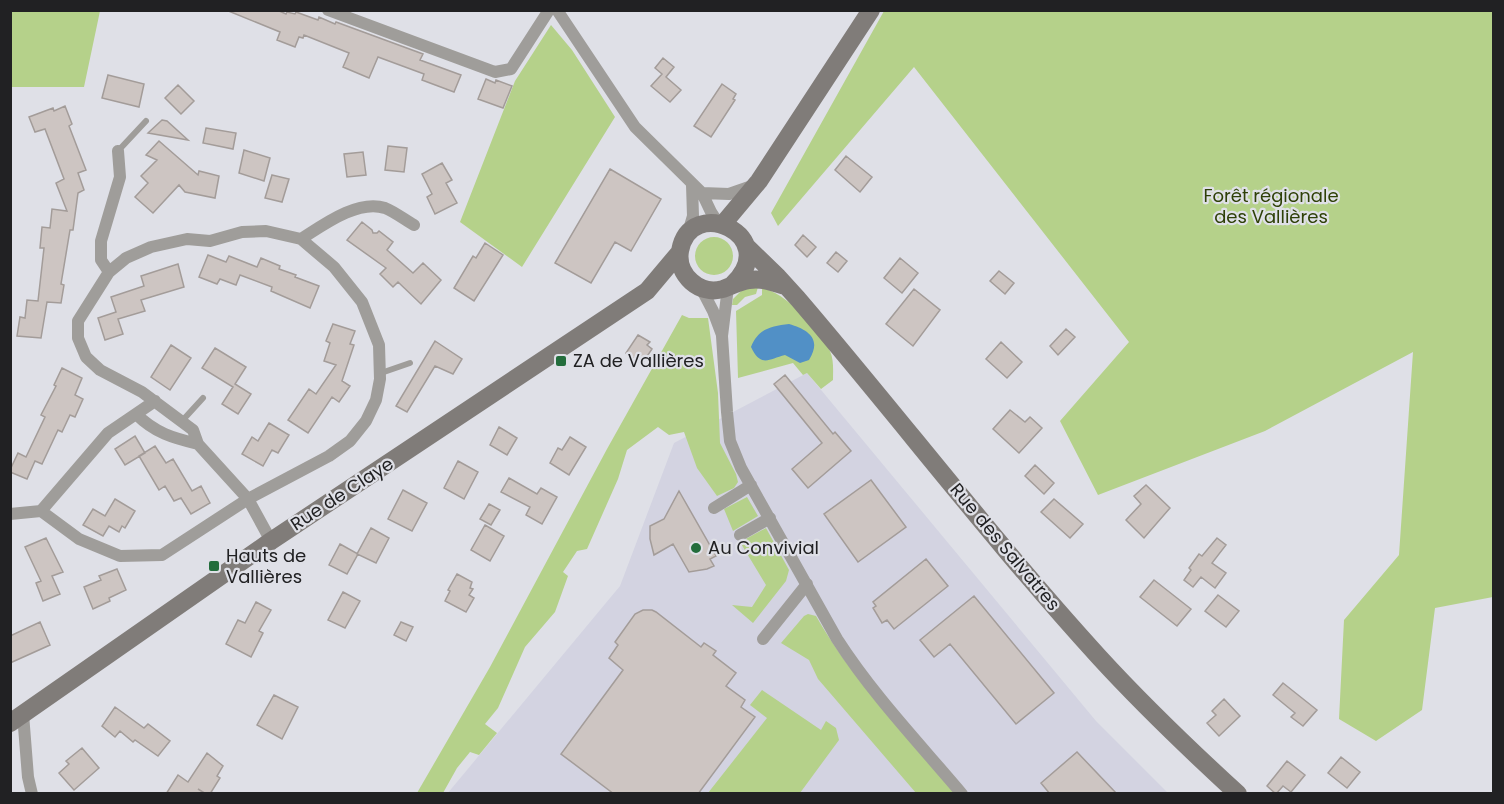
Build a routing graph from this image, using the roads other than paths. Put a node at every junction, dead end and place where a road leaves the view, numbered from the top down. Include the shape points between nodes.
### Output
1 (328, 10) edge
2 (549, 10) edge
3 (557, 10) edge
4 (871, 10) edge
5 (146, 121) dead end
6 (118, 151) joint
7 (757, 183) junction
8 (697, 189) junction
9 (721, 223) junction
10 (414, 225) dead end
11 (688, 234) junction
12 (301, 239) junction
13 (743, 241) junction
14 (679, 253) junction
15 (109, 272) junction
16 (696, 285) junction
17 (730, 285) junction
18 (787, 286) junction
19 (648, 291) junction
20 (722, 336) junction
21 (410, 363) dead end
22 (380, 373) junction
23 (203, 398) dead end
24 (154, 401) junction
25 (136, 414) junction
26 (182, 422) junction
27 (198, 444) junction
28 (751, 485) junction
29 (248, 499) junction
30 (714, 508) dead end
31 (41, 511) junction
32 (10, 514) edge
33 (770, 518) junction
34 (740, 535) dead end
35 (271, 540) junction
36 (807, 584) junction
37 (763, 639) dead end
38 (16, 719) edge
39 (32, 794) edge
40 (962, 794) edge
41 (1238, 794) edge

1 - 2 street via 495,72 512,69
3 - 8 street via 635,127
4 - 7 street
5 - 6 lane
6 - 15 street via 120,177 101,241 101,260
7 - 8 street via 729,194
7 - 9 street
7 - 13 street
8 - 9 street
8 - 11 street
9 - 11 street via 702,224
9 - 13 street
10 - 12 street via 385,208 364,206
11 - 14 street
12 - 15 street via 266,231 242,232 210,241 187,240 151,247 126,258
12 - 22 street via 334,267 362,302 379,345
13 - 17 street via 746,267
13 - 18 street, Rue des Salvatres
14 - 16 street via 684,274
14 - 19 street, Rue de Claye
15 - 24 street via 78,321 78,338 86,357 100,370
16 - 17 street via 712,290
16 - 19 street, Rue de Claye via 682,282
16 - 20 street via 713,311
17 - 18 street via 757,279
17 - 20 street
18 - 41 street, Rue des Salvatres via 1099,657
19 - 35 street, Rue de Claye
20 - 28 street via 730,441
21 - 22 lane
22 - 29 street via 376,400 350,441
23 - 26 lane
24 - 25 street
24 - 26 street
25 - 27 street via 149,427
25 - 31 street via 108,433
26 - 27 street via 193,430
27 - 29 street
28 - 30 street
28 - 33 street
29 - 31 street via 162,555 120,556 80,539
29 - 35 street
31 - 32 street
33 - 34 street
33 - 36 street
35 - 38 street, Rue de Claye
36 - 37 street
36 - 40 street via 853,664
38 - 39 street

